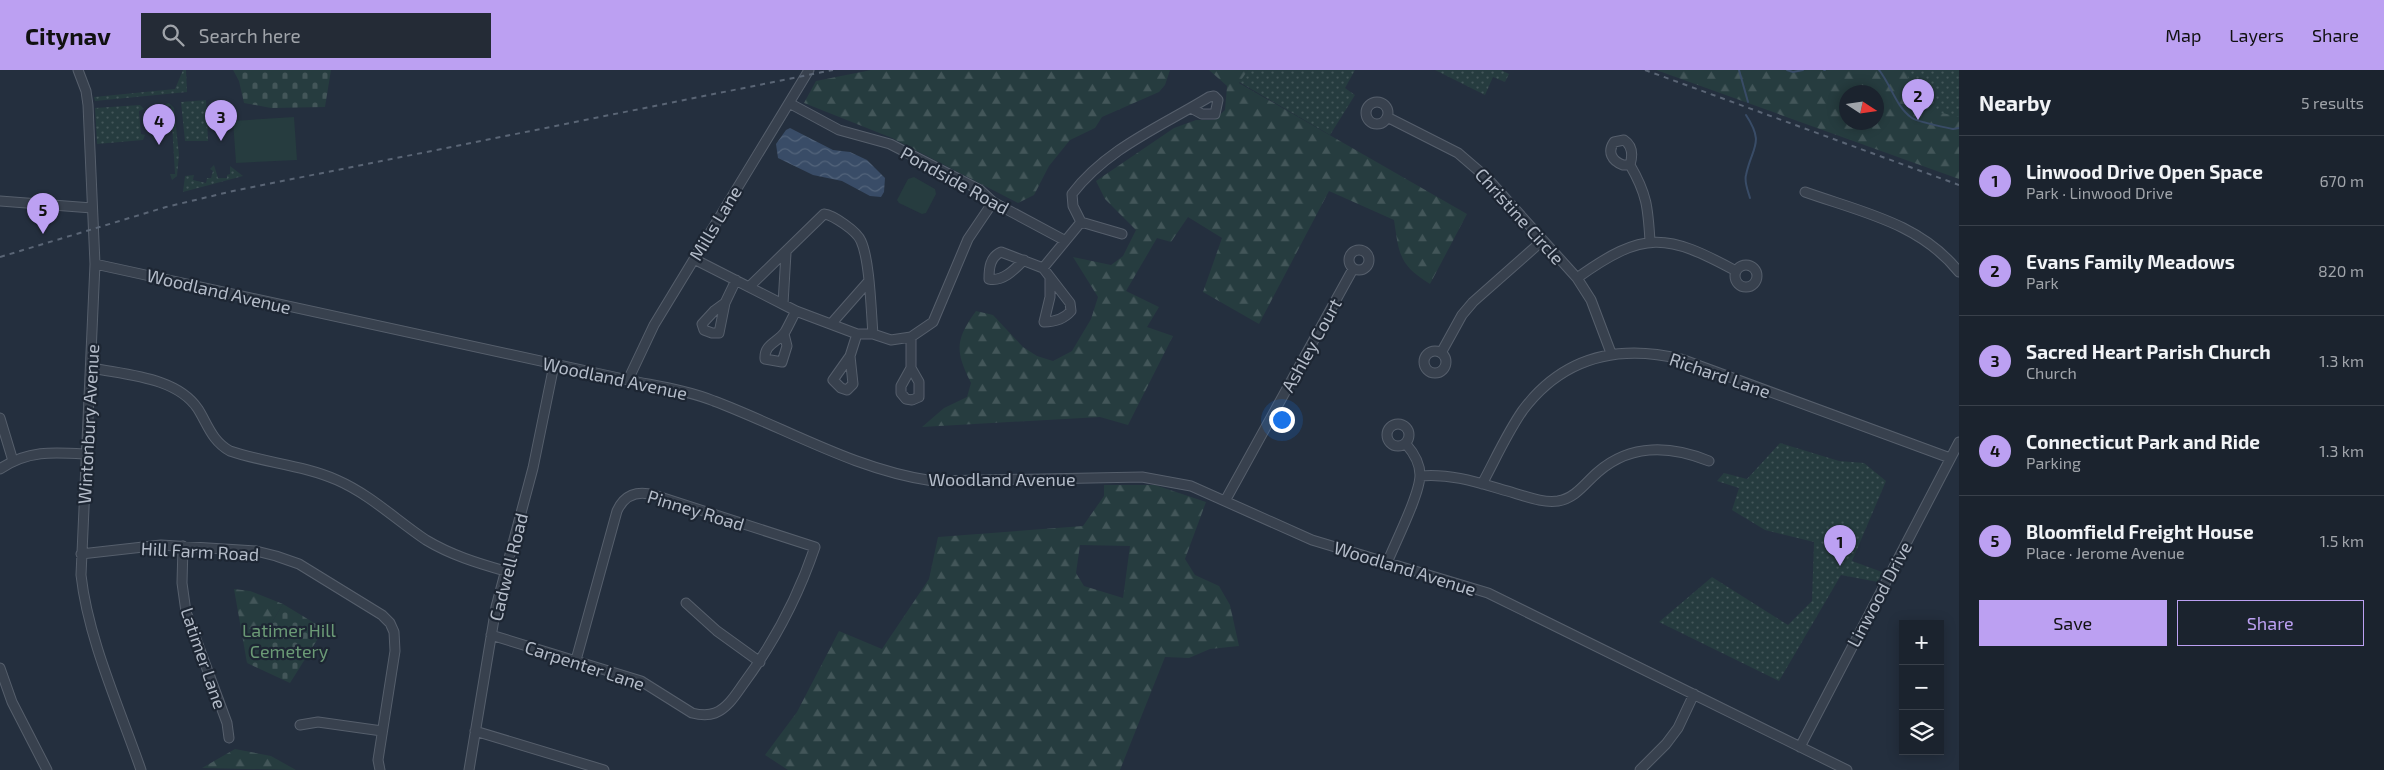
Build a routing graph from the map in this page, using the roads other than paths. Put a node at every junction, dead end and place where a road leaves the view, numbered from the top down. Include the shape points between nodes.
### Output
1 (78, 70) edge
2 (809, 70) edge
3 (789, 103) junction
4 (1191, 108) dead end
5 (1387, 117) dead end
6 (1630, 164) dead end
7 (1805, 192) dead end
8 (0, 201) edge
9 (993, 202) junction
10 (92, 208) junction
11 (1081, 222) junction
12 (1122, 234) dead end
13 (1064, 240) junction
14 (1542, 241) junction
15 (1650, 241) junction
16 (786, 253) junction
17 (694, 258) junction
18 (1024, 260) dead end
19 (96, 264) junction
20 (1043, 268) junction
21 (1353, 269) dead end
22 (1736, 271) dead end
23 (1959, 272) edge
24 (1050, 278) junction
25 (1577, 278) junction
26 (736, 280) junction
27 (868, 282) junction
28 (748, 287) junction
29 (725, 303) dead end
30 (783, 304) junction
31 (796, 310) junction
32 (832, 324) junction
33 (784, 334) dead end
34 (857, 334) junction
35 (873, 334) junction
36 (911, 336) junction
37 (1441, 353) dead end
38 (1611, 353) junction
39 (850, 356) dead end
40 (554, 365) junction
41 (92, 368) junction
42 (912, 368) dead end
43 (628, 380) junction
44 (0, 418) edge
45 (1959, 442) edge
46 (1406, 444) dead end
47 (85, 454) junction
48 (1950, 458) junction
49 (13, 461) junction
50 (1709, 461) dead end
51 (0, 469) edge
52 (1420, 476) junction
53 (1482, 484) junction
54 (1225, 501) junction
55 (183, 546) junction
56 (815, 547) joint
57 (81, 554) junction
58 (1387, 563) junction
59 (505, 571) junction
60 (686, 603) dead end
61 (491, 635) junction
62 (576, 660) junction
63 (760, 662) junction
64 (0, 668) edge
65 (1694, 694) junction
66 (300, 725) dead end
67 (382, 731) junction
68 (475, 732) junction
69 (229, 738) dead end
70 (1800, 746) junction
71 (47, 770) edge
72 (141, 770) edge
73 (380, 770) edge
74 (469, 770) edge
75 (604, 770) edge
76 (1640, 770) edge
77 (1847, 770) edge

1 - 10 street, Wintonbury Avenue via 88,105
2 - 3 street, Mills Lane
3 - 9 street, Pondside Road via 840,130 890,144 980,190
3 - 17 street, Mills Lane
4 - 11 street via 1138,137 1078,186 1072,194
5 - 14 street, Christine Circle via 1471,162
6 - 15 street via 1642,186 1647,205
7 - 23 street via 1901,225 1936,247
8 - 10 street
9 - 13 street, Pondside Road
9 - 36 street via 968,239 933,322
10 - 19 street, Wintonbury Avenue
11 - 12 street
11 - 13 street
13 - 20 street
14 - 25 street, Christine Circle
14 - 37 street via 1473,302
15 - 22 street via 1686,247
15 - 25 street via 1605,258
16 - 27 street via 824,214 833,215 861,239
16 - 28 street
16 - 30 street
17 - 26 street
17 - 43 street, Mills Lane via 654,325
18 - 20 street
19 - 40 street, Woodland Avenue
19 - 41 street, Wintonbury Avenue
20 - 24 street
21 - 54 street, Ashley Court
24 - 24 street via 1070,303 1071,310 1066,317 1044,322 1050,297
25 - 38 street, Christine Circle via 1597,313
26 - 28 street
26 - 29 street
27 - 32 street
27 - 35 street
28 - 30 street
30 - 31 street
31 - 32 street
31 - 33 street
32 - 34 street
34 - 35 street
34 - 39 street
35 - 36 street via 891,340
36 - 42 street
38 - 48 street, Richard Lane via 1651,353 1681,359
38 - 53 street, Richard Lane via 1575,366 1545,386 1522,412
40 - 43 street, Woodland Avenue
40 - 59 street, Cadwell Road via 533,468
41 - 47 street, Wintonbury Avenue
41 - 59 street via 182,392 191,400 222,447 337,480 364,493 443,549
43 - 54 street, Woodland Avenue via 712,400 809,442 911,478 933,481 1142,477 1191,486
44 - 49 street
45 - 48 street, Linwood Drive
46 - 52 street
47 - 49 street via 41,453
47 - 57 street, Wintonbury Avenue
48 - 70 street, Linwood Drive
49 - 51 street
50 - 53 street via 1674,450 1648,449 1609,464 1576,493 1560,501 1541,501
52 - 53 street via 1446,476
52 - 58 street
54 - 58 street, Woodland Avenue via 1312,540
55 - 57 street, Hill Farm Road via 140,546
55 - 67 street, Hill Farm Road via 276,556 306,569 382,615 394,632 395,651
55 - 69 street, Latimer Lane via 182,583 186,612
56 - 62 street, Pinney Road via 654,494 645,492 628,497 617,511
56 - 63 street, Carpenter Lane via 784,624
57 - 72 street, Wintonbury Avenue via 83,596 92,630
58 - 65 street, Woodland Avenue via 1488,593
59 - 61 street, Cadwell Road
60 - 63 street via 717,631
61 - 62 street, Carpenter Lane
61 - 68 street, Cadwell Road
62 - 63 street, Carpenter Lane via 641,681 681,708 702,715 723,709
64 - 71 street via 12,702
65 - 70 street, Woodland Avenue
65 - 76 street via 1678,728
66 - 67 street via 318,722
67 - 73 street, Hill Farm Road via 378,760
68 - 74 street, Cadwell Road
68 - 75 street
70 - 77 street, Woodland Avenue

